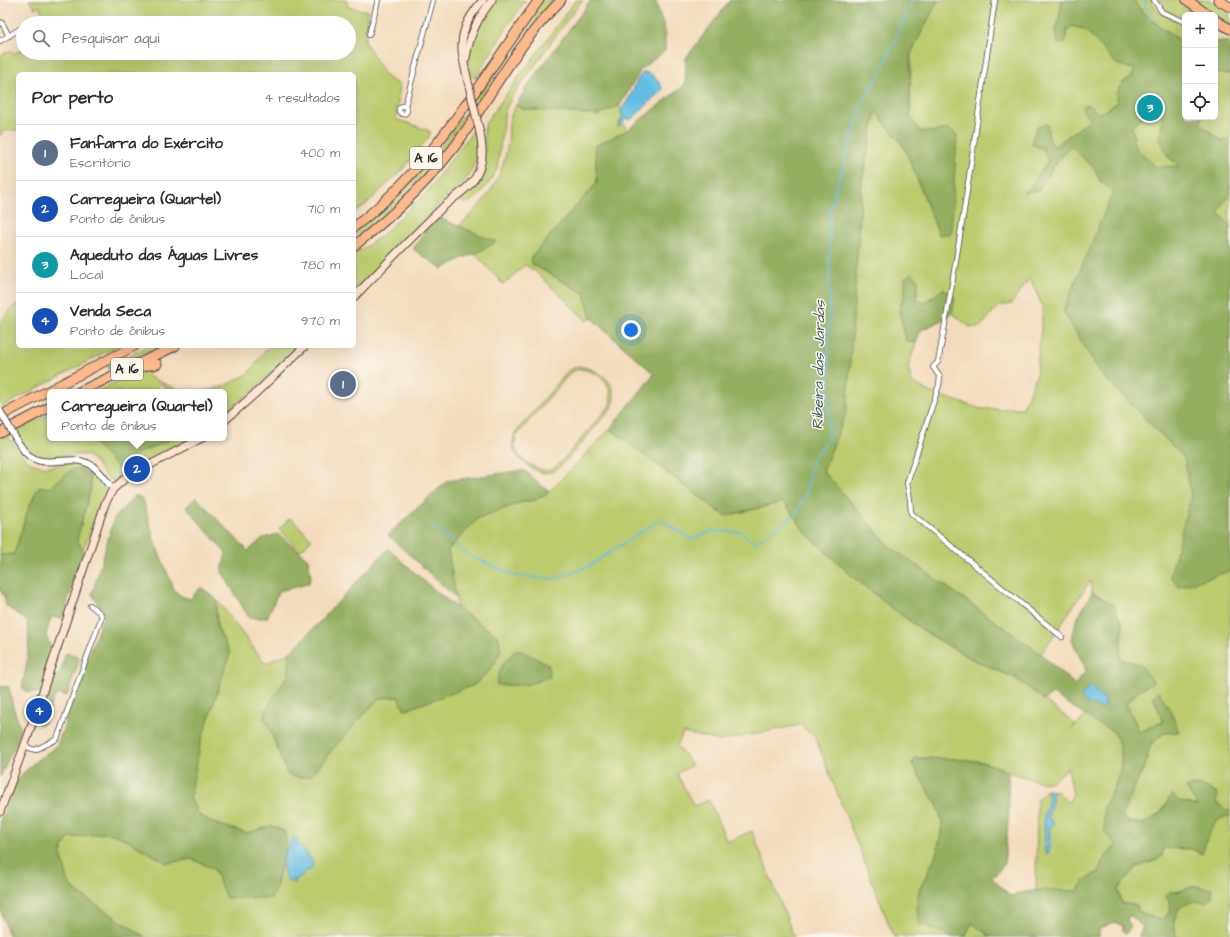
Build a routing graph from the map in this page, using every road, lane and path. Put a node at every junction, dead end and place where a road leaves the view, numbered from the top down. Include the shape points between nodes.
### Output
1 (378, 0) edge
2 (433, 0) edge
3 (483, 0) edge
4 (492, 0) edge
5 (539, 0) edge
6 (561, 0) edge
7 (995, 0) edge
8 (1154, 0) edge
9 (1187, 0) edge
10 (1218, 0) edge
11 (1230, 7) edge
12 (1204, 12) edge
13 (1182, 21) edge
14 (0, 22) edge
15 (1218, 22) edge
16 (1230, 29) edge
17 (16, 32) edge
18 (369, 35) dead end
19 (9, 36) junction
20 (0, 41) edge
21 (465, 64) junction
22 (404, 106) dead end
23 (396, 190) junction
24 (360, 215) dead end
25 (356, 226) edge
26 (356, 244) edge
27 (356, 294) edge
28 (130, 348) edge
29 (171, 348) edge
30 (303, 348) edge
31 (157, 364) dead end
32 (115, 374) junction
33 (52, 389) edge
34 (85, 389) edge
35 (47, 391) edge
36 (47, 409) edge
37 (0, 411) edge
38 (0, 416) edge
39 (227, 418) edge
40 (0, 433) edge
41 (196, 441) edge
42 (113, 489) junction
43 (90, 604) dead end
44 (1062, 637) dead end
45 (24, 746) junction
46 (0, 812) edge

1 - 18 street
2 - 22 street
3 - 21 main road via 468,21 464,33 462,46
4 - 21 main road via 472,32
5 - 23 highway, A 16 via 428,156
6 - 26 highway, A 16 via 520,49 442,164 412,196
7 - 44 street via 949,305 938,362 933,367 940,377 940,385 907,483 911,513
8 - 13 street via 1162,12
9 - 12 highway
10 - 11 highway
14 - 19 street
15 - 16 highway
17 - 19 street
19 - 20 street
21 - 27 main road, bridge via 483,147 475,177 468,187 440,209
23 - 24 highway via 378,200
23 - 25 highway, A 16
28 - 33 highway, A 16
29 - 32 highway, A 16
30 - 39 main road
31 - 32 highway via 143,366 126,374
32 - 34 highway, A 16
35 - 38 highway, A 16
36 - 40 highway
37 - 42 street, bridge via 16,439 30,456 44,462 78,460 87,463 93,466
41 - 42 main road via 128,476
42 - 45 main road via 105,504
43 - 45 street via 102,616 57,739 35,750
45 - 46 main road

